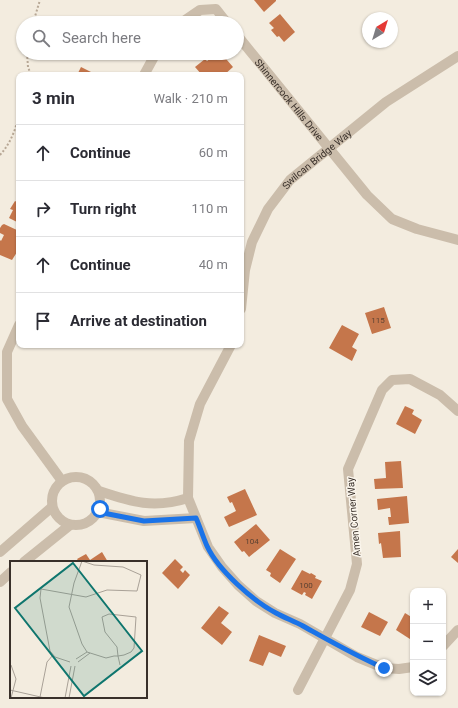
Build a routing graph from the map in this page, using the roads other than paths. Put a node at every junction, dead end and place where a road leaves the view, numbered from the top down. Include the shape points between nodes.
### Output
1 (191, 16) edge
2 (222, 16) edge
3 (244, 44) edge
4 (458, 56) edge
5 (152, 60) edge
6 (146, 72) edge
7 (329, 148) junction
8 (458, 240) edge
9 (244, 280) edge
10 (16, 332) edge
11 (229, 348) edge
12 (4, 381) edge
13 (458, 412) edge
14 (62, 481) junction
15 (99, 491) junction
16 (188, 498) junction
17 (52, 507) junction
18 (98, 512) junction
19 (196, 518) junction
20 (70, 525) junction
21 (0, 552) edge
22 (25, 561) edge
23 (10, 573) edge
24 (0, 582) edge
25 (458, 630) edge
26 (324, 638) junction
27 (446, 643) edge
28 (410, 667) edge
29 (298, 690) dead end

1 - 2 street via 200,10 216,9
3 - 7 street, Shinnercock Hills Drive
4 - 7 street, Swilcan Bridge Way via 386,102
5 - 6 street
7 - 8 street, Shinnercock Hills Drive via 367,195 392,219
7 - 9 street, Swilcan Bridge Way via 290,180 268,209 252,242
10 - 12 street via 7,352
11 - 16 street via 200,404 189,441
12 - 14 street via 7,399 22,426
13 - 26 street, Amen Corner Way via 440,395 410,379 392,380 382,390 348,469 357,564 350,590
14 - 15 street via 73,476 85,478
14 - 17 street via 52,497
15 - 16 street via 147,504
15 - 18 street via 101,505
16 - 19 street
17 - 20 street via 58,518
17 - 21 street
18 - 19 street via 144,521
18 - 20 street via 90,522
19 - 26 street via 208,548 222,567 256,601
20 - 22 street
23 - 24 street
25 - 27 street
26 - 28 street via 384,668
26 - 29 street, Amen Corner Way

